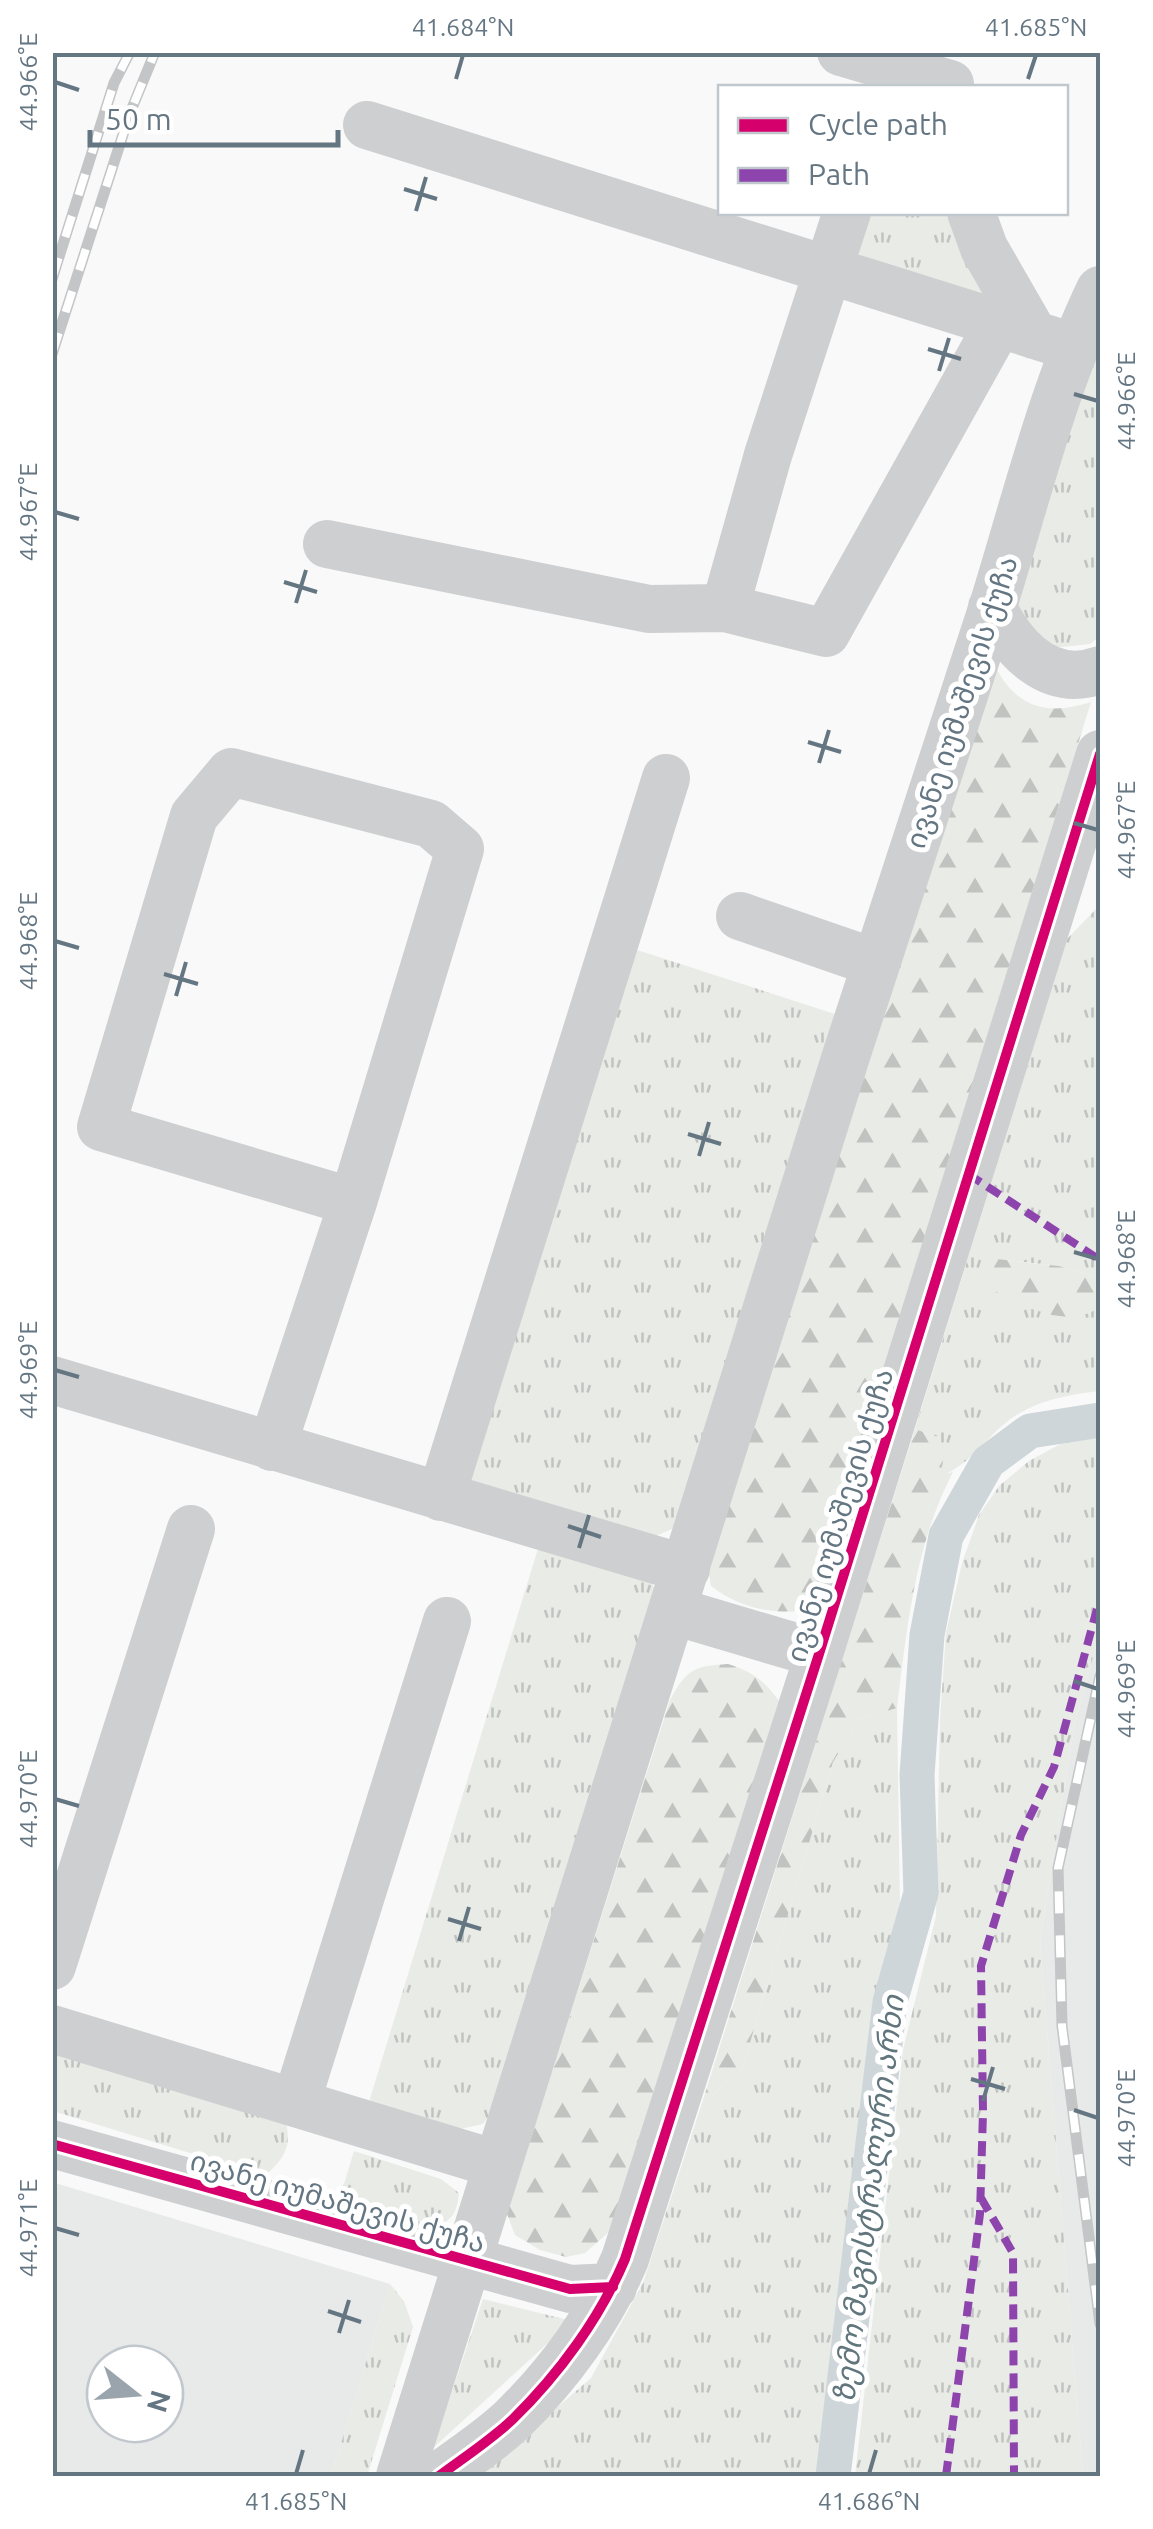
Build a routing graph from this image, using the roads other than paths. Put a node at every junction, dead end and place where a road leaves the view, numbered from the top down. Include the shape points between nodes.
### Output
1 (849, 54) edge
2 (952, 75) edge
3 (367, 126) dead end
4 (846, 215) edge
5 (971, 215) edge
6 (830, 269) junction
7 (1100, 290) edge
8 (1035, 336) junction
9 (327, 544) dead end
10 (992, 607) junction
11 (725, 608) junction
12 (1100, 670) edge
13 (1100, 754) edge
14 (666, 778) dead end
15 (740, 916) dead end
16 (876, 963) junction
17 (353, 1202) junction
18 (52, 1380) edge
19 (272, 1447) junction
20 (441, 1497) junction
21 (191, 1529) dead end
22 (680, 1590) junction
23 (447, 1620) dead end
24 (819, 1654) junction
25 (52, 1966) edge
26 (52, 2029) edge
27 (296, 2104) junction
28 (52, 2144) edge
29 (496, 2164) junction
30 (468, 2261) junction
31 (613, 2287) junction
32 (400, 2476) edge
33 (439, 2476) edge

1 - 2 street
3 - 6 street
4 - 6 street
5 - 8 street
6 - 8 street
6 - 11 street
7 - 8 street, ივანე იუმაშევის ქუჩა
8 - 10 street, ივანე იუმაშევის ქუჩა
8 - 11 street via 826,634
9 - 11 street via 649,609
10 - 12 street via 1007,636 1043,669 1087,675
10 - 16 street, ივანე იუმაშევის ქუჩა
13 - 24 street, ივანე იუმაშევის ქუჩა
14 - 20 street
15 - 16 street
16 - 22 street, ივანე იუმაშევის ქუჩა
17 - 17 street via 460,849 431,824 231,772 194,816 101,1127
17 - 19 street
18 - 19 street
19 - 20 street
20 - 22 street
21 - 25 street
22 - 24 street
22 - 29 street, ივანე იუმაშევის ქუჩა
23 - 27 street
24 - 31 street, ივანე იუმაშევის ქუჩა
26 - 27 street
27 - 29 street
28 - 30 street, ივანე იუმაშევის ქუჩა
29 - 30 street, ივანე იუმაშევის ქუჩა
30 - 31 street, ივანე იუმაშევის ქუჩა via 570,2288
30 - 32 street, ივანე იუმაშევის ქუჩა
31 - 33 street, ივანე იუმაშევის ქუჩა via 564,2362 512,2420

